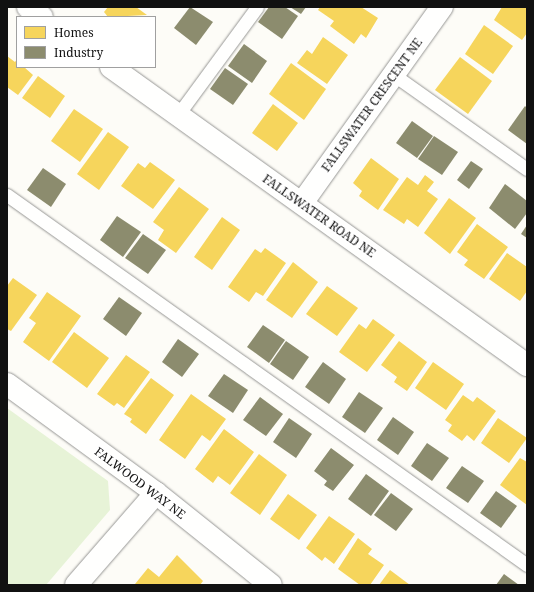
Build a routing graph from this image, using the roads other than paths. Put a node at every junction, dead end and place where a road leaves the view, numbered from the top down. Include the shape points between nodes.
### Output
1 (28, 7) edge
2 (54, 7) edge
3 (257, 7) edge
4 (442, 7) edge
5 (41, 16) edge
6 (48, 16) edge
7 (112, 68) edge
8 (394, 75) junction
9 (177, 116) junction
10 (527, 169) edge
11 (7, 195) edge
12 (302, 203) junction
13 (527, 365) edge
14 (7, 384) edge
15 (156, 493) junction
16 (527, 565) edge
17 (76, 585) edge
18 (271, 585) edge

1 - 5 street
2 - 6 street
3 - 9 lane
4 - 8 street, FALLSWATER CRESCENT NE
7 - 9 street, FALLSWATER ROAD NE
8 - 10 lane
8 - 12 street, FALLSWATER CRESCENT NE
9 - 12 street, FALLSWATER ROAD NE
11 - 16 lane
12 - 13 street, FALLSWATER ROAD NE
14 - 15 street, FALWOOD WAY NE
15 - 17 street
15 - 18 street, FALWOOD WAY NE

